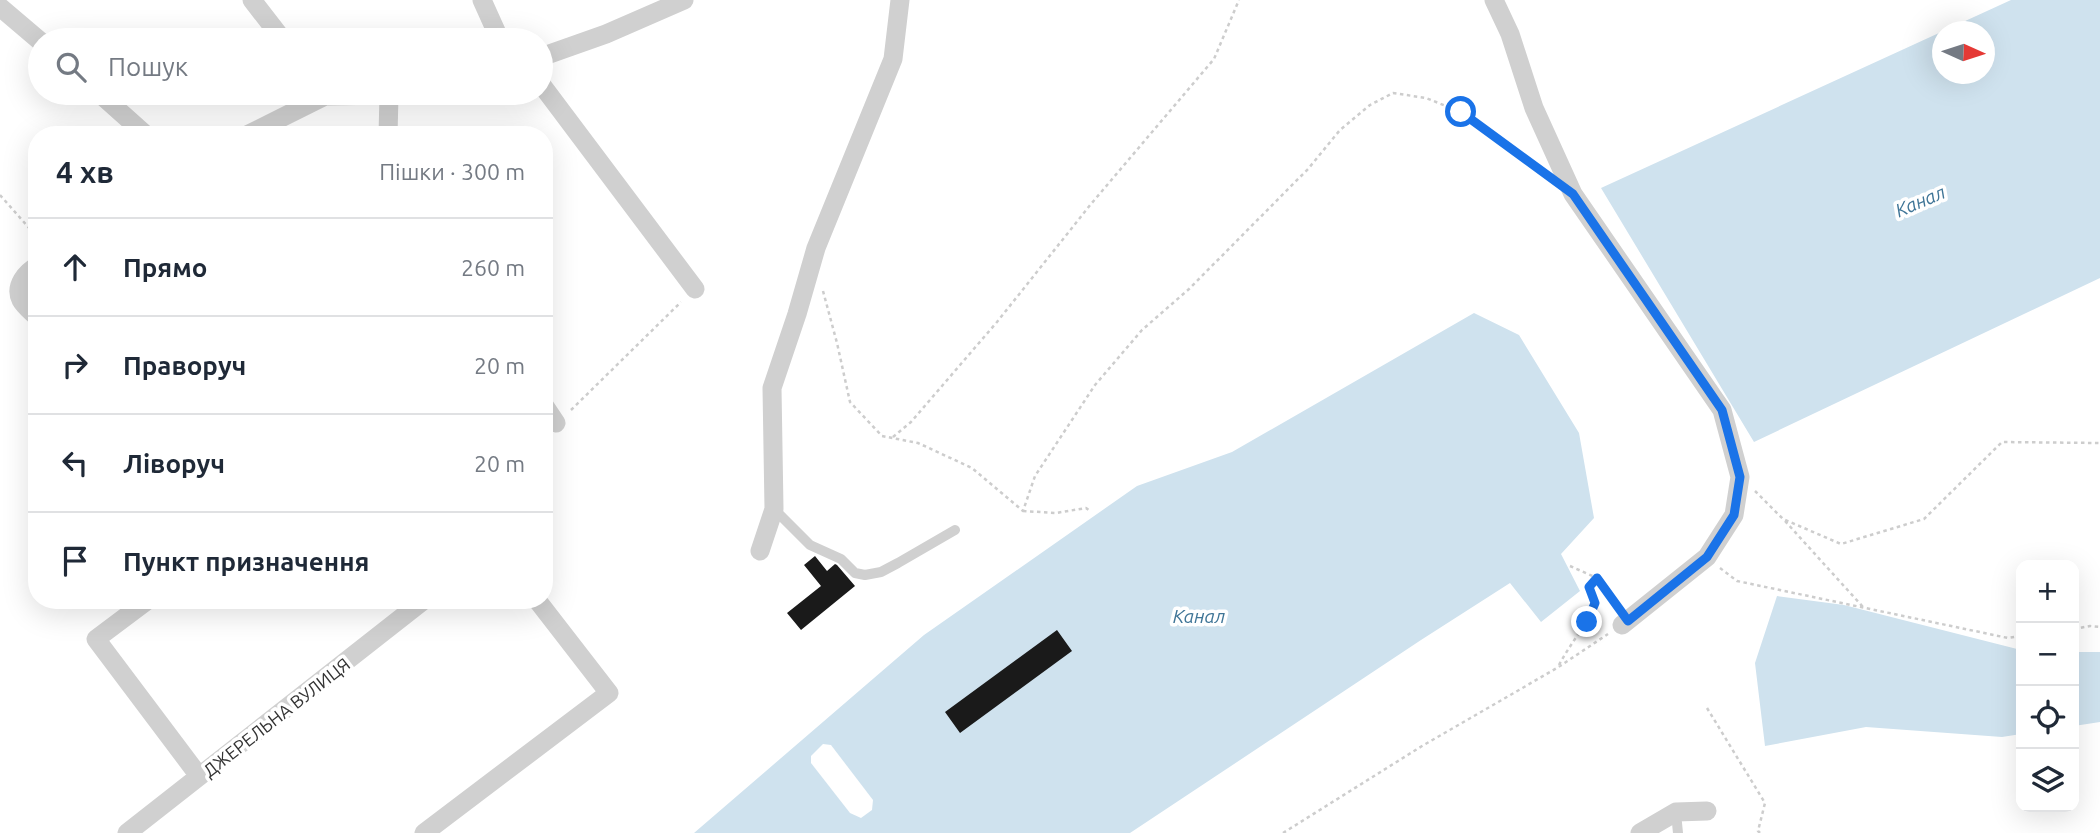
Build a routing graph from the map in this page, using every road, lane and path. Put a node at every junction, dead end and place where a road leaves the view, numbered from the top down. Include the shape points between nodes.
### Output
1 (252, 0) edge
2 (482, 0) edge
3 (684, 0) edge
4 (900, 0) edge
5 (1239, 0) edge
6 (1494, 0) edge
7 (0, 7) edge
8 (274, 28) edge
9 (495, 28) edge
10 (28, 31) edge
11 (553, 53) edge
12 (553, 100) edge
13 (112, 105) edge
14 (303, 105) edge
15 (393, 105) edge
16 (136, 126) edge
17 (264, 126) edge
18 (390, 126) edge
19 (1573, 194) junction
20 (0, 195) edge
21 (28, 227) edge
22 (812, 262) junction
23 (28, 271) edge
24 (695, 289) joint
25 (28, 307) edge
26 (553, 419) edge
27 (556, 424) joint
28 (892, 438) junction
29 (2100, 443) edge
30 (1740, 477) junction
31 (774, 509) junction
32 (1023, 511) junction
33 (1090, 511) dead end
34 (1783, 519) junction
35 (955, 530) dead end
36 (760, 551) dead end
37 (1707, 557) junction
38 (1570, 566) dead end
39 (1597, 578) junction
40 (1863, 607) junction
41 (136, 609) edge
42 (412, 609) edge
43 (544, 609) edge
44 (1625, 623) junction
45 (2100, 627) edge
46 (2079, 628) edge
47 (2016, 637) edge
48 (1557, 668) junction
49 (1707, 708) dead end
50 (199, 776) junction
51 (1707, 811) dead end
52 (1676, 812) junction
53 (127, 833) edge
54 (424, 833) edge
55 (1283, 833) edge
56 (1640, 833) edge
57 (1678, 833) edge
58 (1760, 833) edge

1 - 8 street
2 - 9 street
3 - 11 street
4 - 22 street via 893,59
5 - 28 path via 1214,59 997,322
6 - 19 street via 1534,108
7 - 10 street
12 - 24 street
13 - 16 street
14 - 17 street
15 - 18 street
19 - 30 street via 1722,410
19 - 32 path via 1461,112 1426,98 1393,93 1370,105 1340,130 1308,169 1189,289 1142,330 1095,385 1035,476
20 - 21 path
22 - 28 path via 850,402 882,436
22 - 31 street via 772,388
23 - 25 street via 19,286 21,300
24 - 27 path
26 - 27 street
28 - 32 path via 918,443 972,468
29 - 34 path via 2002,442 1924,519 1840,544
30 - 34 path
30 - 37 street via 1734,515
31 - 35 lane via 810,545 865,575 889,568
31 - 36 street
32 - 33 path
34 - 40 path
37 - 40 path via 1737,581
37 - 44 street
38 - 39 path
39 - 44 path
39 - 48 path via 1589,587 1595,603 1587,622
40 - 47 path
41 - 50 street via 96,639
42 - 50 street, ДЖЕРЕЛЬНА ВУЛИЦЯ
43 - 54 street via 609,693
44 - 48 path
45 - 46 path
48 - 55 path
49 - 58 path via 1765,803
50 - 53 street, ДЖЕРЕЛЬНА ВУЛИЦЯ
51 - 52 street
52 - 56 street
52 - 57 lane

